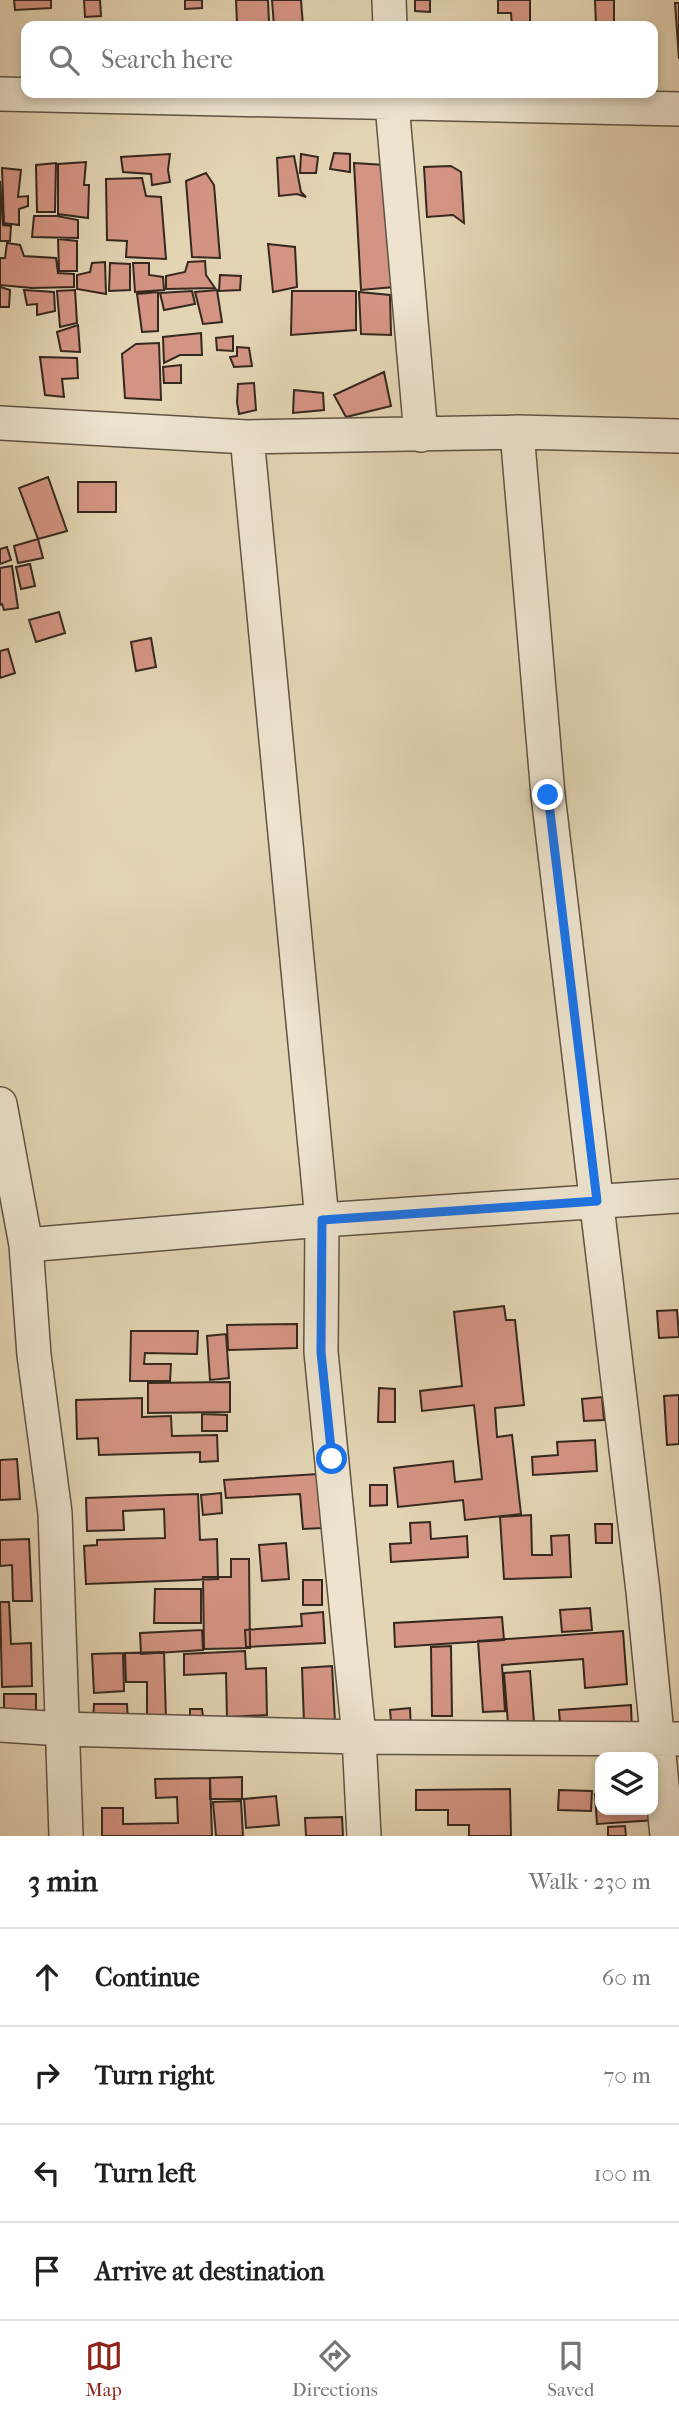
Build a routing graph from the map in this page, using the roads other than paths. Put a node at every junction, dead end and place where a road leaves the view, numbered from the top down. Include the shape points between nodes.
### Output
1 (389, 0) edge
2 (390, 21) edge
3 (0, 94) edge
4 (21, 94) edge
5 (391, 98) edge
6 (415, 98) edge
7 (679, 109) edge
8 (0, 423) edge
9 (517, 432) junction
10 (421, 435) junction
11 (679, 436) edge
12 (247, 438) junction
13 (0, 1104) edge
14 (679, 1196) edge
15 (597, 1201) junction
16 (322, 1220) junction
17 (26, 1245) junction
18 (0, 1724) edge
19 (62, 1729) junction
20 (359, 1737) junction
21 (667, 1739) edge
22 (66, 1836) edge
23 (364, 1836) edge
24 (667, 1836) edge

1 - 2 street
3 - 4 street
5 - 10 street
6 - 7 street
8 - 12 street
9 - 10 street
9 - 11 street
9 - 15 street via 548,795
10 - 12 street
12 - 16 street
13 - 17 street
14 - 15 street
15 - 16 street
15 - 21 street via 643,1591
16 - 17 street
16 - 20 street via 321,1352
17 - 19 street via 34,1355 55,1513
18 - 19 street
19 - 20 street
19 - 22 street
20 - 21 street
20 - 23 street
21 - 24 street

